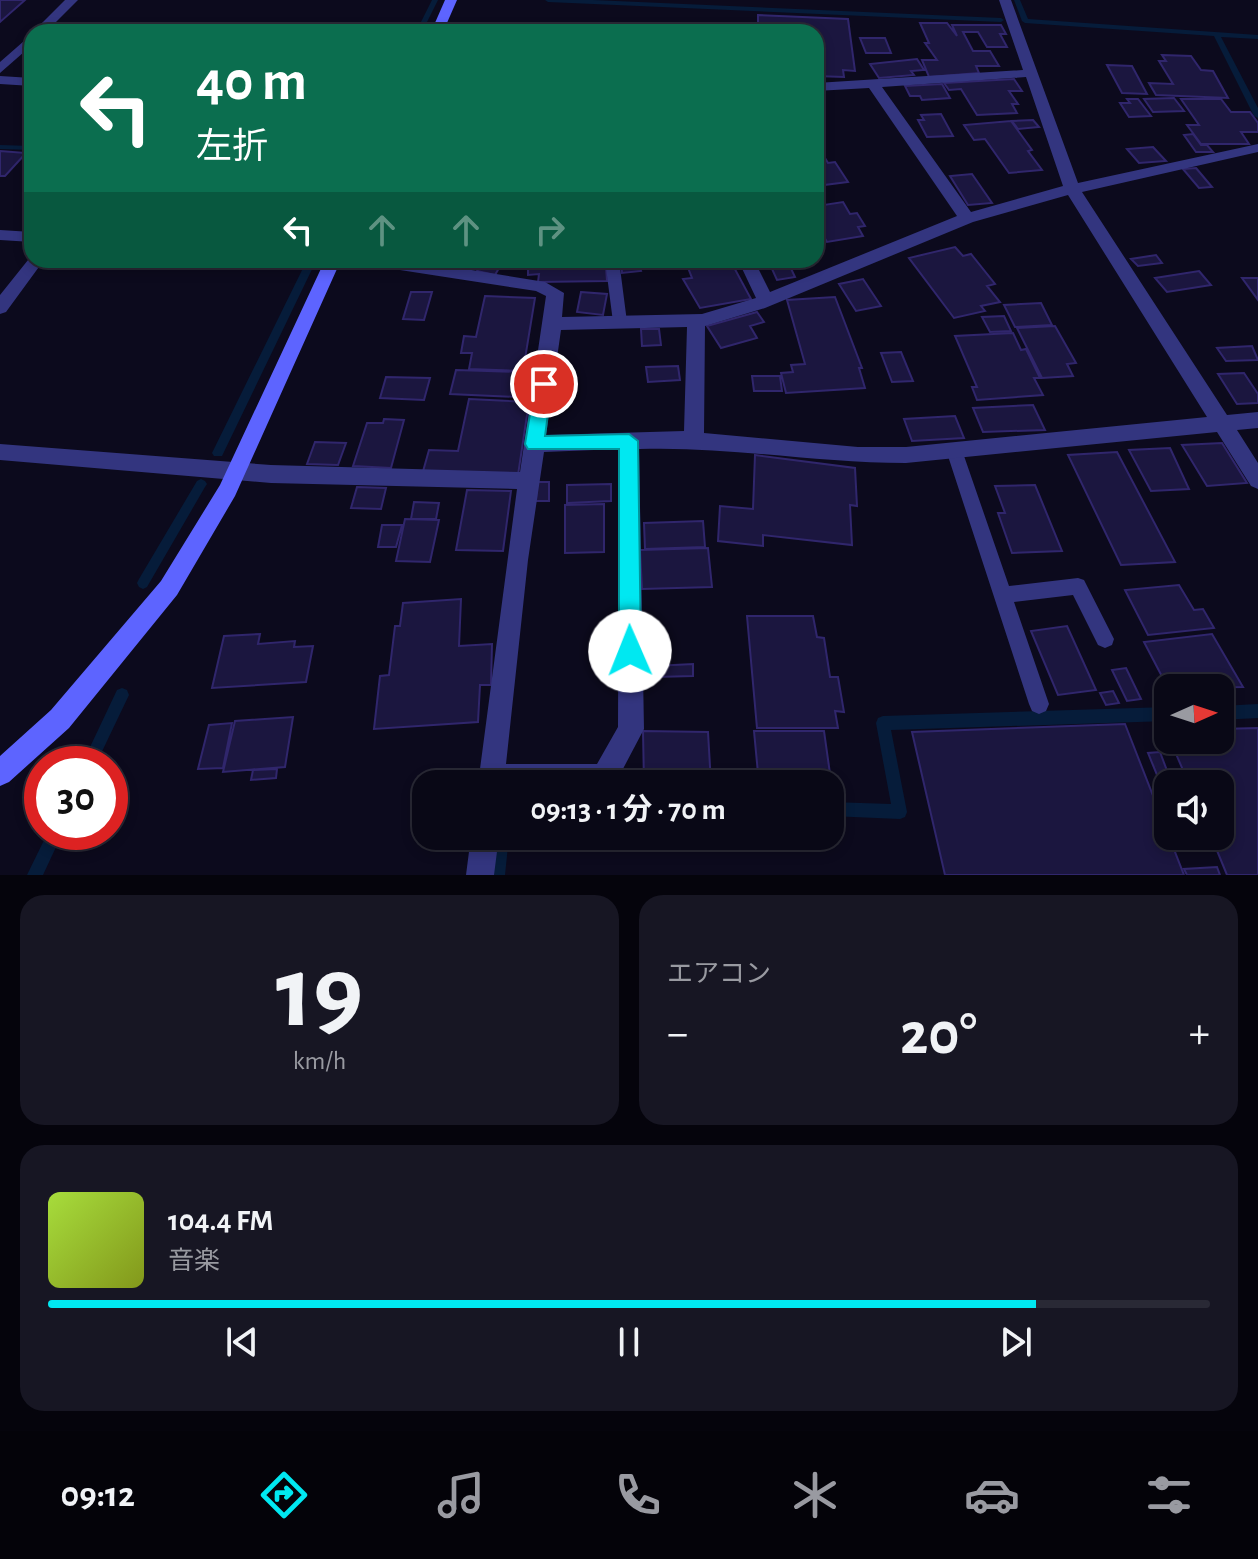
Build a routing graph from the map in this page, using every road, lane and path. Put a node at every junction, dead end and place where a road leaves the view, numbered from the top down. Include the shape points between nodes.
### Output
1 (72, 0) edge
2 (451, 0) edge
3 (1005, 0) edge
4 (47, 24) edge
5 (440, 24) edge
6 (24, 46) edge
7 (0, 69) edge
8 (1031, 73) junction
9 (0, 80) edge
10 (24, 82) edge
11 (875, 86) junction
12 (824, 87) edge
13 (1258, 148) edge
14 (1072, 189) junction
15 (967, 218) junction
16 (0, 235) edge
17 (24, 236) edge
18 (30, 268) edge
19 (329, 268) edge
20 (425, 268) edge
21 (613, 268) edge
22 (750, 268) edge
23 (766, 301) junction
24 (0, 308) edge
25 (696, 320) junction
26 (620, 322) junction
27 (553, 324) junction
28 (1258, 420) edge
29 (1224, 424) junction
30 (694, 440) junction
31 (629, 441) junction
32 (535, 444) junction
33 (0, 452) edge
34 (955, 453) junction
35 (237, 471) junction
36 (1258, 480) edge
37 (529, 481) junction
38 (1003, 595) junction
39 (1105, 639) dead end
40 (1039, 704) dead end
41 (493, 770) edge
42 (608, 770) edge
43 (0, 773) edge
44 (483, 850) edge
45 (480, 875) edge

1 - 4 street
2 - 5 street
3 - 8 street
6 - 7 street
8 - 11 street
8 - 14 street
9 - 10 street
11 - 12 street
11 - 15 street
13 - 14 street
14 - 15 street
14 - 29 street
15 - 23 street
16 - 17 street
18 - 24 street
19 - 35 street
20 - 27 street via 539,286 555,293
21 - 26 lane
22 - 23 street
23 - 25 street
25 - 26 street
25 - 30 street
26 - 27 street
27 - 32 street
28 - 29 street
29 - 34 street
29 - 36 street
30 - 31 street
30 - 34 street via 858,455
31 - 32 street
31 - 42 street via 631,729
32 - 37 street
33 - 35 street
34 - 38 lane
35 - 37 street
35 - 43 street via 169,588 60,719
37 - 41 street
38 - 39 lane via 1078,586
38 - 40 lane
44 - 45 street

